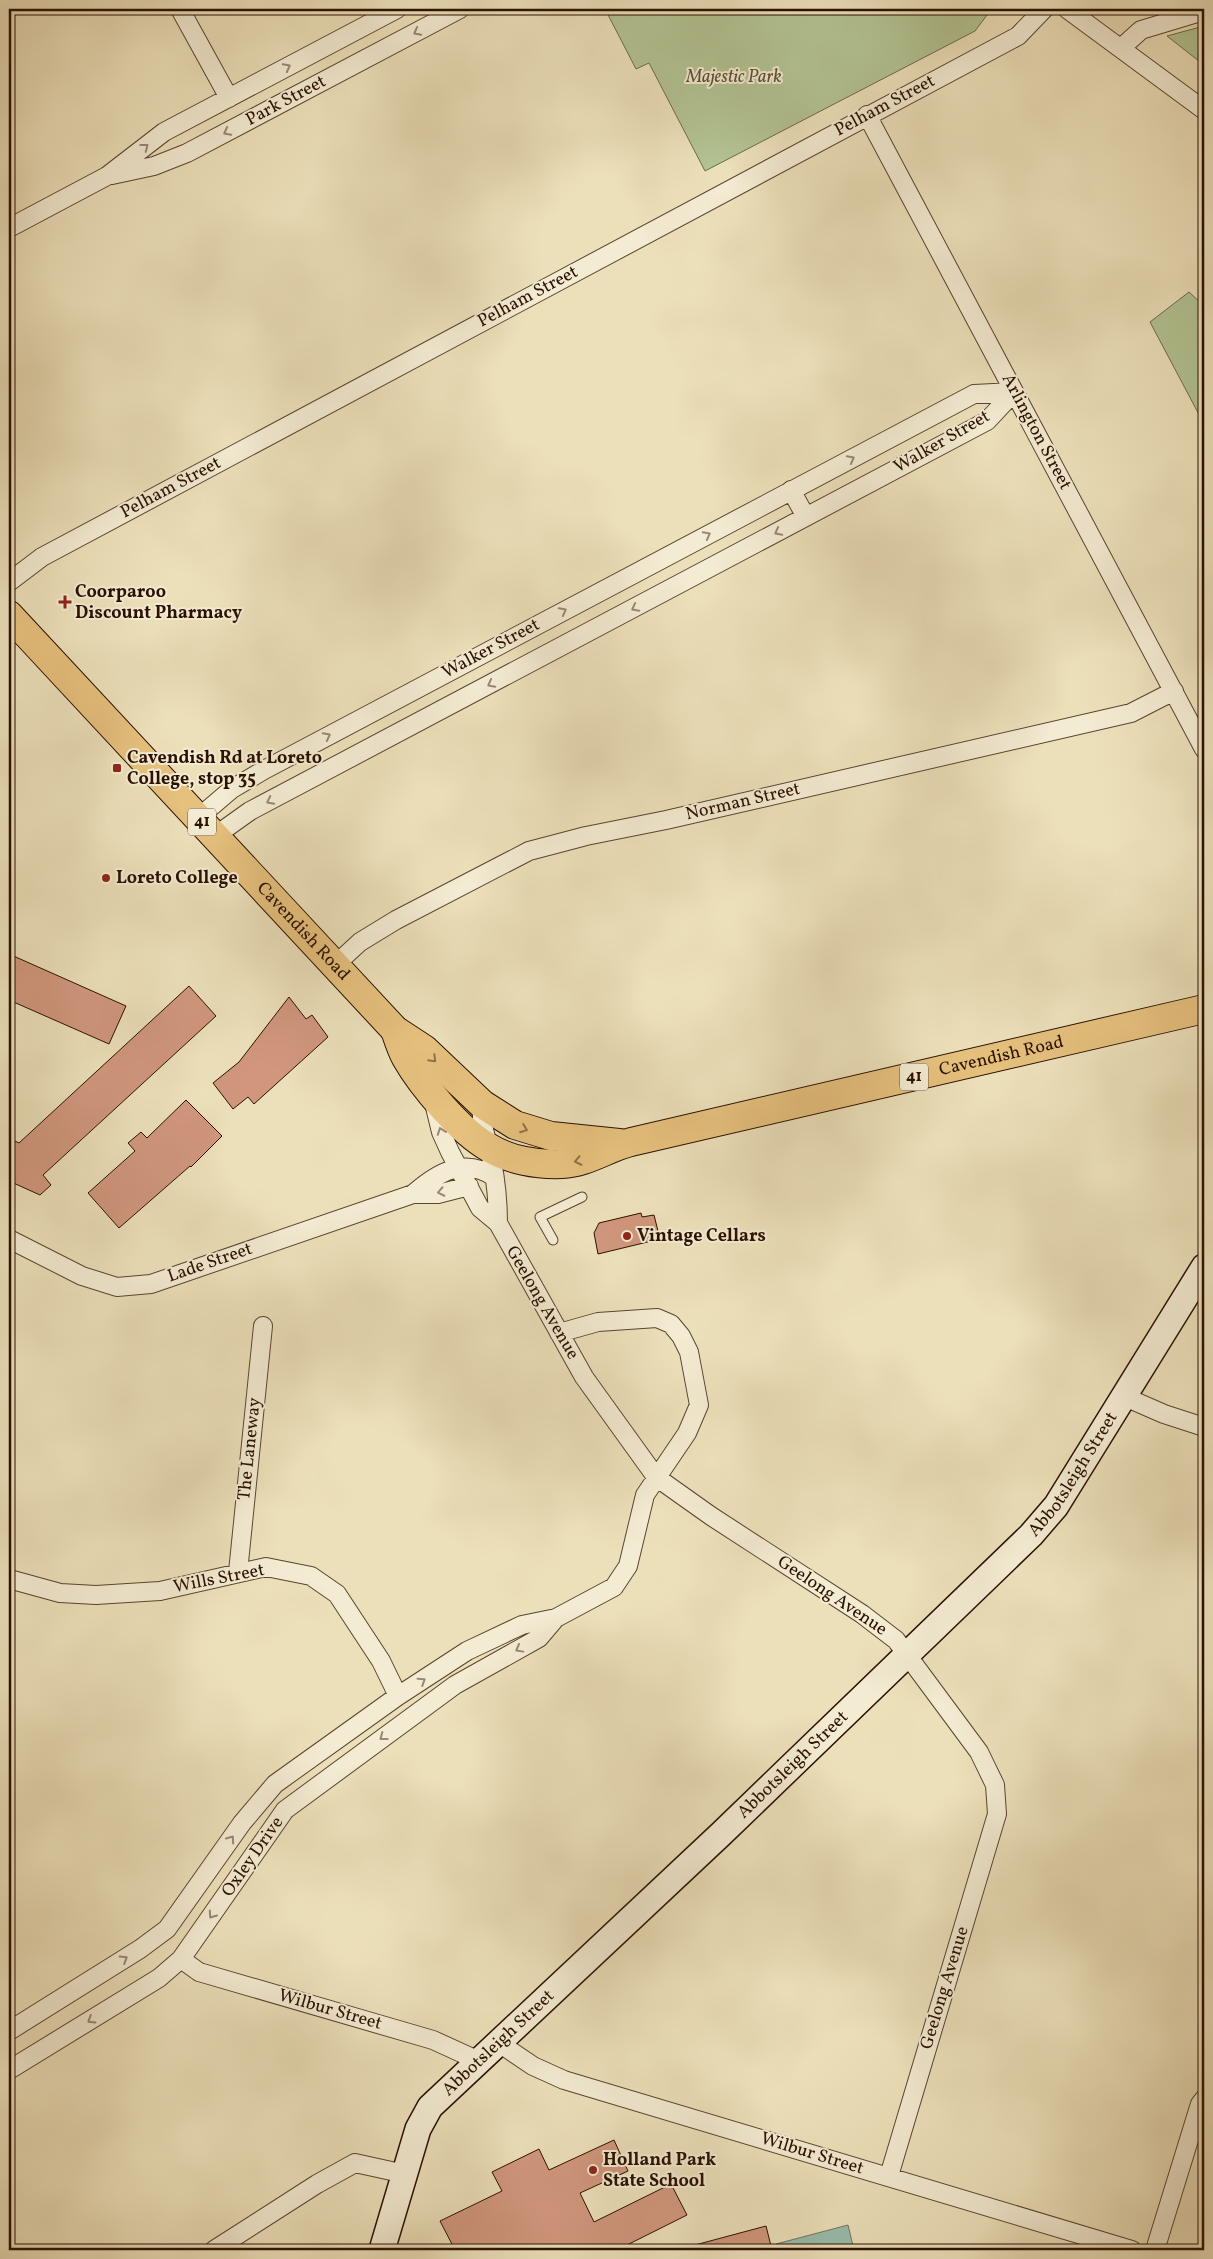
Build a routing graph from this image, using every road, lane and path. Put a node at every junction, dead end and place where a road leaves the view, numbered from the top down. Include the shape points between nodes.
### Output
1 (180, 9) edge
2 (397, 9) edge
3 (460, 9) edge
4 (1044, 9) edge
5 (1067, 9) edge
6 (1204, 11) edge
7 (1121, 48) junction
8 (229, 98) junction
9 (1204, 110) edge
10 (867, 115) junction
11 (106, 176) junction
12 (9, 228) edge
13 (1014, 392) junction
14 (791, 490) junction
15 (806, 517) junction
16 (9, 582) edge
17 (9, 615) edge
18 (1174, 691) junction
19 (1204, 749) edge
20 (206, 827) junction
21 (335, 965) junction
22 (1204, 1009) edge
23 (395, 1030) junction
24 (432, 1093) junction
25 (482, 1104) junction
26 (624, 1144) junction
27 (489, 1148) junction
28 (458, 1167) junction
29 (494, 1177) junction
30 (469, 1186) junction
31 (413, 1194) junction
32 (582, 1198) dead end
33 (498, 1223) junction
34 (9, 1239) edge
35 (553, 1240) dead end
36 (1204, 1267) edge
37 (263, 1326) dead end
38 (559, 1333) junction
39 (1125, 1397) junction
40 (1204, 1427) edge
41 (656, 1477) junction
42 (238, 1572) junction
43 (9, 1579) edge
44 (556, 1618) junction
45 (908, 1655) junction
46 (398, 1696) junction
47 (181, 1959) junction
48 (9, 2031) edge
49 (499, 2043) junction
50 (479, 2061) junction
51 (9, 2070) edge
52 (1204, 2099) edge
53 (405, 2174) junction
54 (889, 2176) junction
55 (214, 2250) edge
56 (382, 2250) edge
57 (1132, 2250) edge
58 (1155, 2250) edge

1 - 8 street
8 -> 2 street, Park Street
3 -> 11 street, Park Street via 188,153 154,166
4 - 10 street, Pelham Street via 1018,36
5 - 7 street
6 - 7 street via 1141,30
7 - 9 street
11 -> 8 street, Park Street via 161,134
10 - 13 street, Arlington Street
10 - 16 street, Pelham Street via 42,557
11 - 12 street, Park Street
14 -> 13 street, Walker Street via 974,394
13 - 15 street, Walker Street via 987,420
13 - 18 street, Arlington Street
14 - 15 street
20 -> 14 street, Walker Street via 232,789 264,770
15 -> 20 street, Walker Street via 250,811
17 - 20 main road, Cavendish Road / 41
18 - 19 street, Arlington Street
18 - 21 street, Norman Street via 1131,713 586,836 529,852 396,920 360,942
20 - 21 main road, Cavendish Road / 41
21 - 23 main road, Cavendish Road / 41
22 - 26 main road, Cavendish Road / 41
23 - 24 main road, Cavendish Road / 41 via 406,1058
23 -> 25 main road, Cavendish Road / 41 via 424,1049
24 - 27 main road, Cavendish Road / 41 via 452,1117
28 -> 24 street, Geelong Avenue via 441,1132
25 -> 26 main road, Cavendish Road / 41 via 515,1125 533,1132
25 - 27 street, Geelong Avenue via 481,1120
26 -> 27 main road, Cavendish Road / 41 via 564,1164 530,1162
27 - 29 street, Geelong Avenue
28 - 29 street via 478,1169
28 - 30 street, Geelong Avenue
28 - 31 street, Lade Street via 431,1178
29 - 33 street, Geelong Avenue
30 -> 31 street, Lade Street via 438,1194
30 - 33 street, Geelong Avenue via 480,1208
31 - 34 street, Lade Street via 150,1284 117,1287 82,1276
32 - 35 lane via 540,1217
33 - 38 street, Geelong Avenue
36 - 39 street, Abbotsleigh Street
37 - 42 street, The Laneway
38 - 41 street, Geelong Avenue via 584,1377
38 - 41 street, Oxley Drive via 598,1322 658,1318 671,1324 681,1336 689,1352 698,1405 687,1433
39 - 40 street
39 - 45 street, Abbotsleigh Street via 1056,1506 1031,1535
41 - 44 street, Oxley Drive via 645,1496 628,1566 614,1587
41 - 45 street, Geelong Avenue via 862,1614 896,1640
42 - 43 street, Wills Street via 160,1591 96,1596 60,1593
42 - 46 street, Wills Street via 266,1568 311,1576 337,1594 381,1661
46 -> 44 street, Oxley Drive via 467,1651 522,1625
44 -> 47 street, Oxley Drive via 539,1638 455,1685 285,1810
45 - 49 street, Abbotsleigh Street
45 - 54 street, Geelong Avenue via 979,1752 996,1785 998,1814
48 -> 46 street, Oxley Drive via 168,1929 242,1823 275,1784
47 - 50 street, Wilbur Street via 198,1972 433,2040
47 -> 51 street, Oxley Drive via 159,1978
49 - 50 street, Abbotsleigh Street
49 - 54 street, Wilbur Street via 533,2066 564,2080
50 - 53 street, Abbotsleigh Street via 430,2108 418,2129
52 - 58 street
53 - 55 street via 355,2163
53 - 56 street, Abbotsleigh Street
54 - 57 street, Wilbur Street

